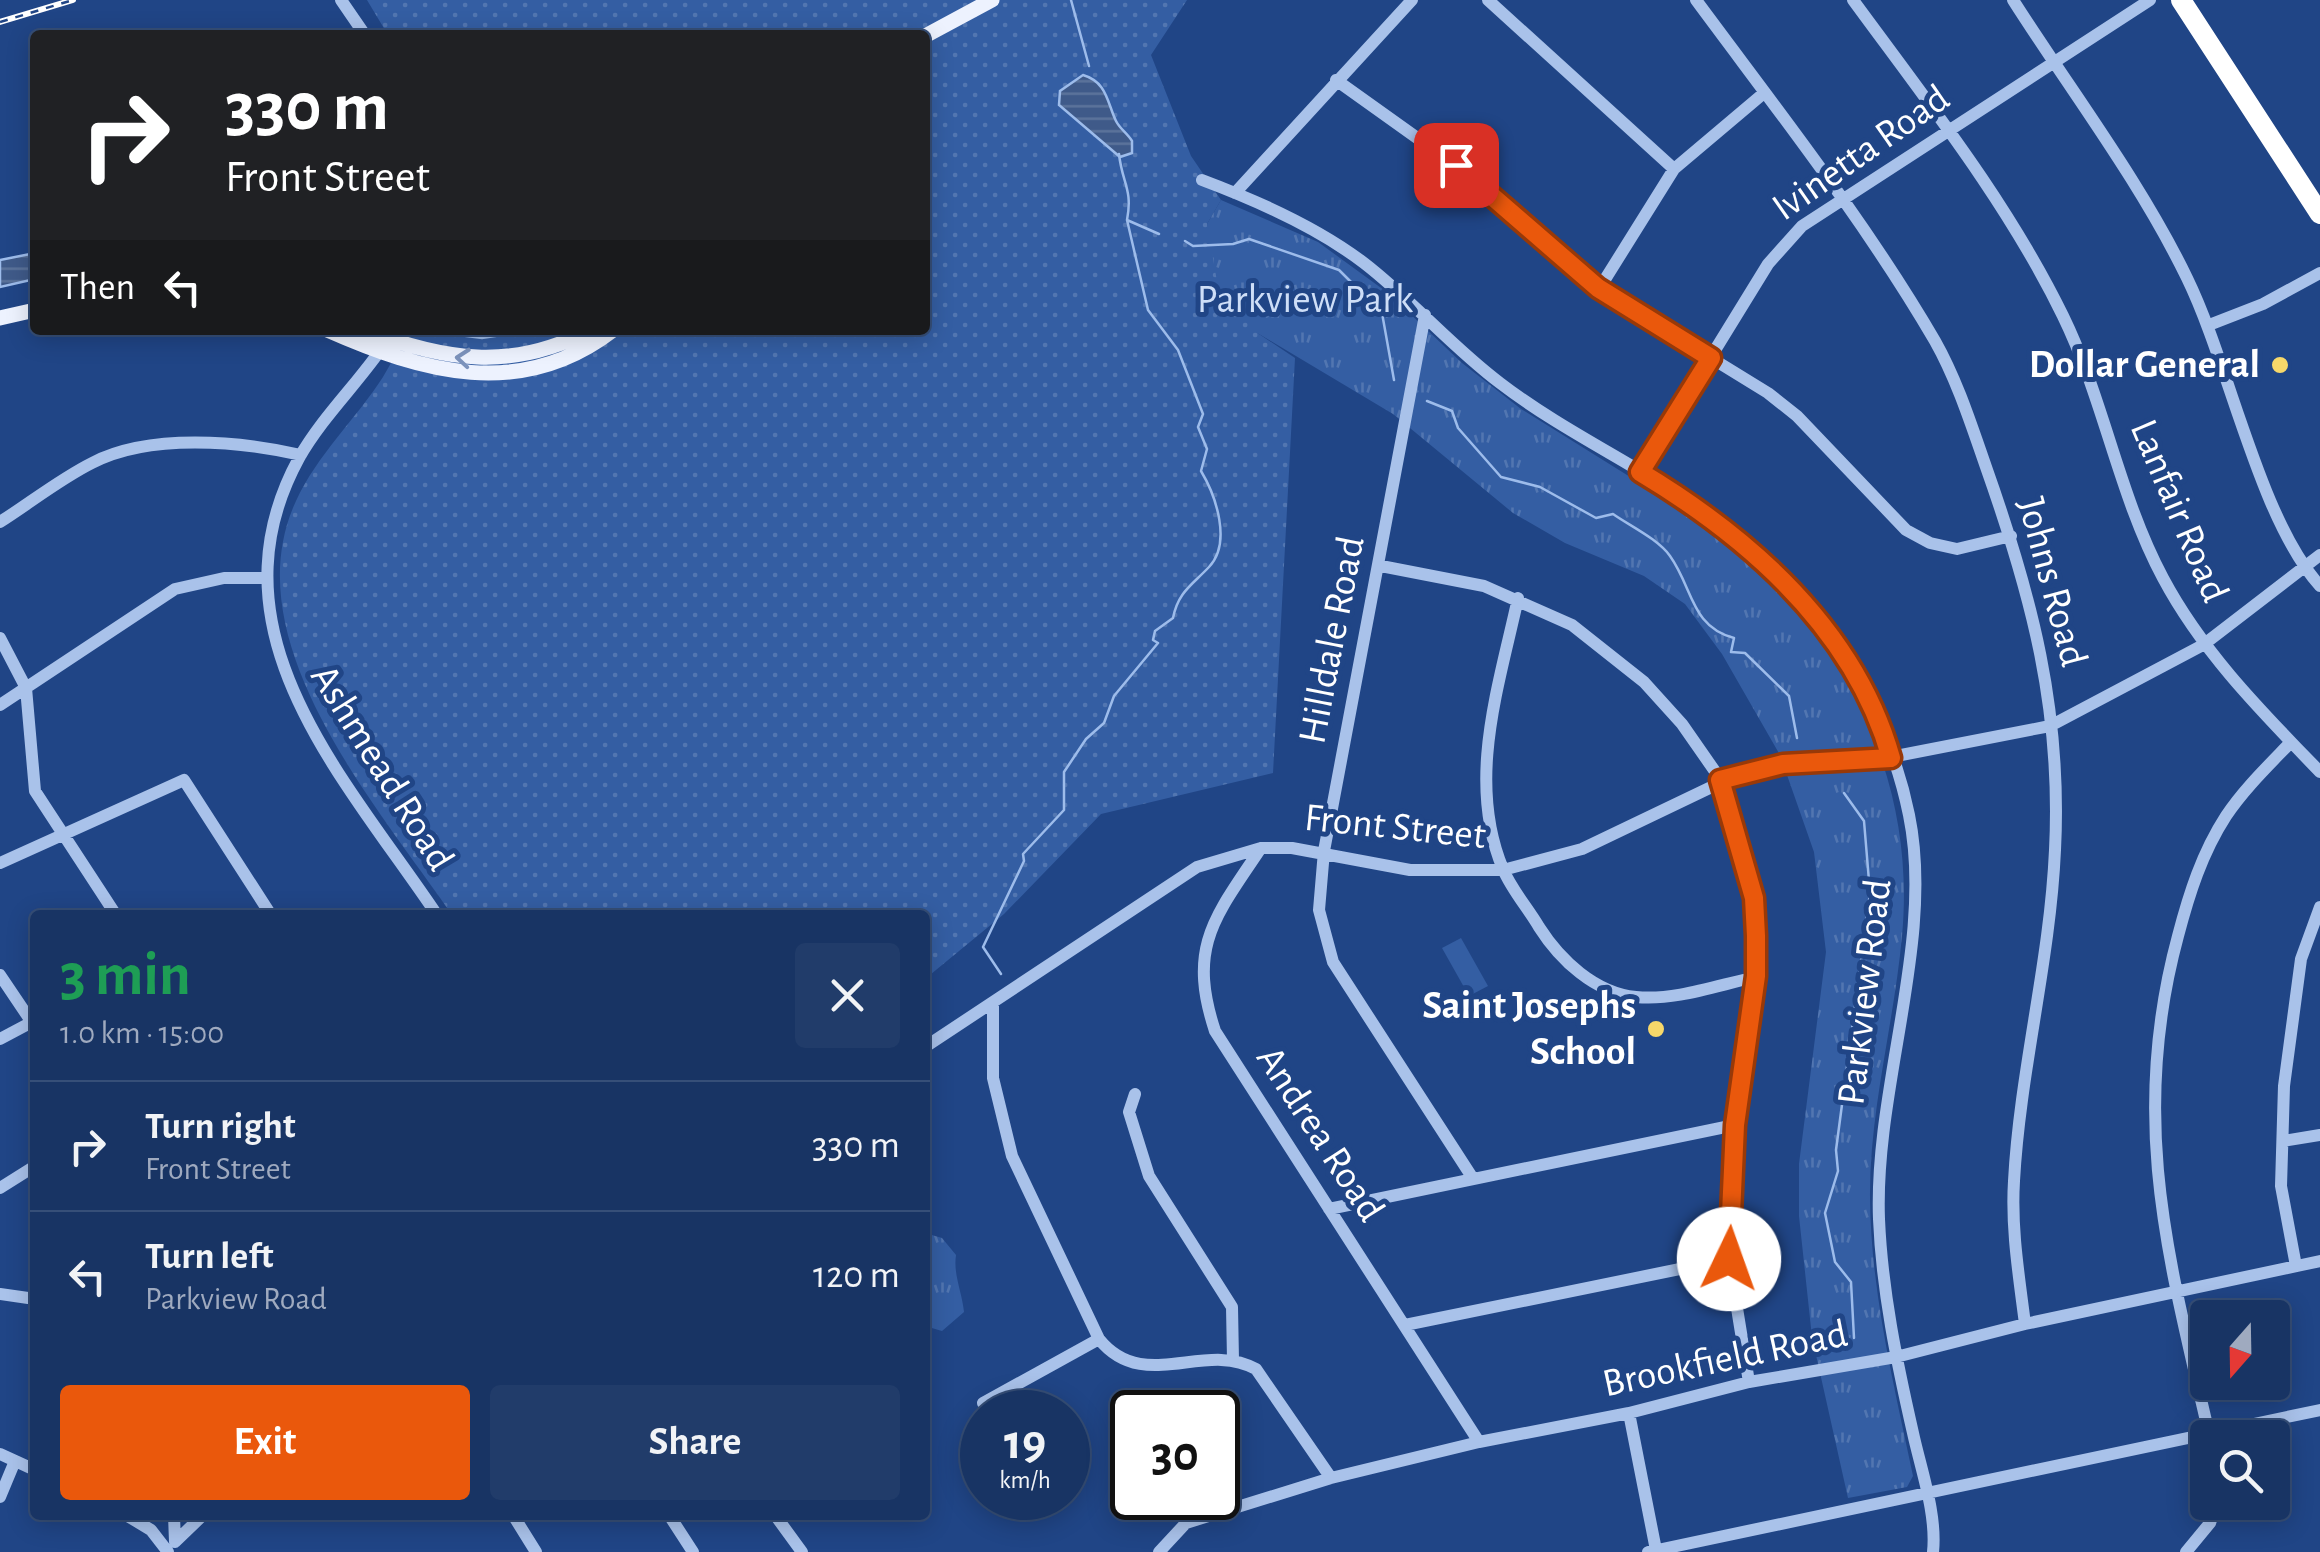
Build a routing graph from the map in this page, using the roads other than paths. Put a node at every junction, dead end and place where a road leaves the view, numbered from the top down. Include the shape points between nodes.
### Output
1 (342, 0) edge
2 (992, 0) edge
3 (1412, 0) edge
4 (1488, 0) edge
5 (1696, 0) edge
6 (1853, 0) edge
7 (2012, 0) edge
8 (2150, 0) edge
9 (2181, 0) edge
10 (362, 30) edge
11 (930, 33) edge
12 (2052, 62) junction
13 (1336, 80) junction
14 (1764, 93) junction
15 (1948, 131) junction
16 (1674, 169) junction
17 (1202, 180) dead end
18 (1236, 192) junction
19 (1843, 200) junction
20 (2320, 214) edge
21 (2320, 272) edge
22 (1598, 288) junction
23 (30, 311) edge
24 (1425, 315) junction
25 (0, 318) edge
26 (2209, 325) junction
27 (355, 335) edge
28 (581, 335) edge
29 (605, 335) edge
30 (388, 341) edge
31 (1711, 358) junction
32 (301, 455) junction
33 (1640, 472) junction
34 (0, 522) edge
35 (2011, 536) junction
36 (2320, 555) edge
37 (1380, 566) junction
38 (2303, 567) junction
39 (267, 578) junction
40 (2320, 586) edge
41 (1518, 598) junction
42 (0, 638) edge
43 (2203, 645) junction
44 (26, 688) junction
45 (0, 706) edge
46 (2050, 726) junction
47 (2291, 742) junction
48 (1891, 758) junction
49 (2320, 772) edge
50 (1720, 780) junction
51 (62, 834) junction
52 (1261, 848) junction
53 (1324, 851) junction
54 (0, 863) edge
55 (1503, 870) junction
56 (2320, 908) edge
57 (113, 910) edge
58 (268, 910) edge
59 (434, 910) edge
60 (0, 974) edge
61 (1756, 976) junction
62 (993, 1004) junction
63 (30, 1020) edge
64 (30, 1026) edge
65 (0, 1039) edge
66 (930, 1044) edge
67 (1135, 1094) dead end
68 (1735, 1125) junction
69 (2320, 1136) edge
70 (2282, 1141) junction
71 (30, 1169) edge
72 (1472, 1176) junction
73 (0, 1188) edge
74 (1329, 1210) junction
75 (1729, 1259) junction
76 (2320, 1261) edge
77 (2296, 1266) junction
78 (0, 1294) edge
79 (2174, 1295) junction
80 (30, 1298) edge
81 (2025, 1324) junction
82 (1405, 1325) junction
83 (1098, 1339) junction
84 (1896, 1357) junction
85 (1233, 1360) junction
86 (1749, 1382) junction
87 (1006, 1390) edge
88 (2320, 1410) edge
89 (1630, 1413) junction
90 (2206, 1420) edge
91 (2279, 1420) edge
92 (2190, 1441) edge
93 (1479, 1442) junction
94 (0, 1454) edge
95 (16, 1461) junction
96 (30, 1468) edge
97 (1331, 1478) junction
98 (1926, 1494) junction
99 (0, 1497) edge
100 (134, 1520) edge
101 (174, 1520) edge
102 (199, 1520) edge
103 (516, 1520) edge
104 (672, 1520) edge
105 (779, 1520) edge
106 (2211, 1520) edge
107 (173, 1549) edge
108 (1652, 1551) edge
109 (536, 1552) edge
110 (693, 1552) edge
111 (802, 1552) edge
112 (1159, 1552) edge
113 (1933, 1552) edge
114 (2186, 1552) edge

1 - 10 street
2 - 11 main road
3 - 13 street
4 - 16 street
5 - 14 street, Johns Road
6 - 15 street, Lanfair Road
7 - 12 street
8 - 12 street, Ivinetta Road
9 - 20 highway
12 - 15 street, Ivinetta Road
12 - 26 street via 2158,224
13 - 18 street
13 - 22 street via 1456,165
14 - 16 street
14 - 19 street, Johns Road
15 - 19 street, Ivinetta Road
15 - 43 street, Lanfair Road via 2066,320 2144,536
16 - 22 street
17 - 18 street, Parkview Road
18 - 24 street, Parkview Road via 1337,244
19 - 31 street, Ivinetta Road via 1784,244
19 - 35 street, Johns Road via 1936,342
21 - 26 street
22 - 31 street
23 - 25 main road
24 - 33 street, Parkview Road via 1543,414
24 - 37 street, Hilldale Road
26 - 38 street
27 - 30 main road
28 -> 30 main road via 500,360 459,359
29 - 30 main road via 574,353 492,375 444,372
30 - 32 street, Ashmead Road
31 - 33 street, Ivinetta Road
31 - 35 street via 1797,416 1906,530 1957,550
32 - 34 street via 152,446 94,461
32 - 39 street, Ashmead Road via 278,514
33 - 48 street, Parkview Road via 1719,522 1821,624 1858,679
35 - 46 street, Johns Road via 2043,649
36 - 38 street, Front Street
37 - 41 street
37 - 53 street, Hilldale Road
38 - 40 street
38 - 43 street, Front Street
39 - 44 street via 224,578 176,589
39 - 59 street, Ashmead Road via 280,664 299,707
41 - 50 street via 1572,625 1635,673 1682,724
41 - 55 street via 1484,772
42 - 44 street
43 - 46 street, Front Street
43 - 47 street, Lanfair Road
44 - 45 street
44 - 51 street via 36,791
46 - 48 street, Front Street
46 - 81 street, Johns Road via 2057,791 2052,902 2014,1180
47 - 49 street, Lanfair Road
47 - 79 street via 2238,798 2218,830 2190,891 2173,954 2154,1116 2157,1188
48 - 50 street, Front Street via 1783,764
48 - 84 street, Parkview Road via 1914,847 1914,916 1879,1155 1881,1256
50 - 55 street, Front Street via 1582,849
50 - 61 street via 1754,898
51 - 54 street
51 - 57 street
51 - 58 street via 184,780
52 - 53 street, Front Street
52 - 62 street, Front Street via 1197,867
52 - 74 street, Andrea Road via 1210,929 1201,989 1214,1031
53 - 55 street, Front Street via 1410,870
53 - 72 street, Hilldale Road via 1320,910 1334,962
55 - 61 street via 1550,944 1576,970 1614,990 1667,996
56 - 70 street via 2301,960 2288,1035
60 - 63 street
61 - 68 street
62 - 66 street, Front Street
62 - 83 street via 993,1078 1012,1156
64 - 65 street
67 - 85 street via 1129,1112 1149,1176 1232,1307
68 - 72 street
68 - 75 street
69 - 70 street
70 - 77 street via 2280,1186
71 - 73 street
72 - 74 street
74 - 82 street, Andrea Road
75 - 82 street
75 - 86 street
76 - 77 street, Brookfield Road
77 - 79 street, Brookfield Road
78 - 80 street
79 - 81 street, Brookfield Road
79 - 90 street
81 - 84 street, Brookfield Road
82 - 93 street, Andrea Road
83 - 85 street via 1117,1356 1149,1368
83 - 87 street
84 - 86 street, Brookfield Road
84 - 98 street, Parkview Road
85 - 97 street via 1268,1380
86 - 89 street, Brookfield Road
88 - 91 street
89 - 93 street, Brookfield Road
89 - 108 street
92 - 98 street
93 - 97 street, Brookfield Road
94 - 95 street
95 - 96 street
95 - 99 street
97 - 112 street, Brookfield Road via 1186,1524
98 - 108 street
98 - 113 street, Parkview Road
100 - 107 street
101 - 107 street
102 - 107 street
103 - 109 street
104 - 110 street
105 - 111 street
106 - 114 street

